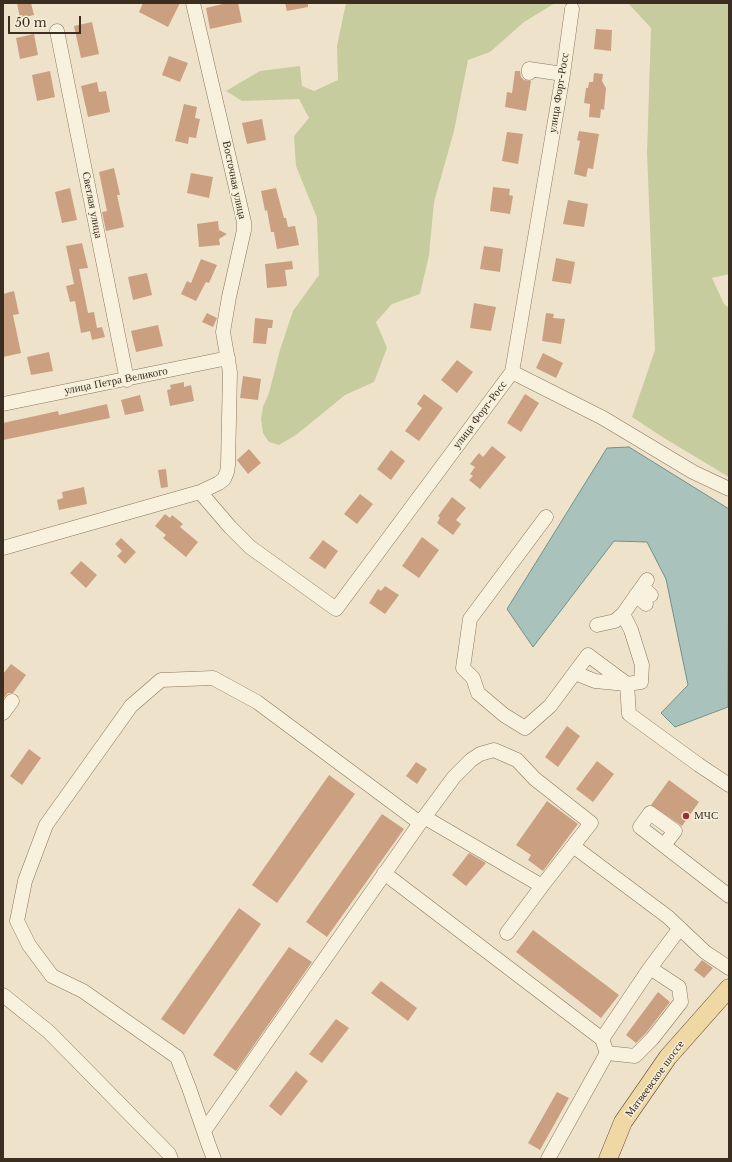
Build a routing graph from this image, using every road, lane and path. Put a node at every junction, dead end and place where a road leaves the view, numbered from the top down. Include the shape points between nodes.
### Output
1 (193, 3) edge
2 (572, 9) dead end
3 (57, 31) dead end
4 (528, 72) dead end
5 (563, 74) junction
6 (228, 358) junction
7 (512, 372) junction
8 (127, 380) junction
9 (3, 404) edge
10 (729, 489) edge
11 (200, 492) junction
12 (546, 517) dead end
13 (3, 548) edge
14 (644, 592) dead end
15 (623, 614) junction
16 (597, 625) dead end
17 (575, 673) junction
18 (627, 684) junction
19 (12, 701) dead end
20 (3, 713) edge
21 (729, 785) edge
22 (422, 820) junction
23 (664, 845) dead end
24 (573, 846) junction
25 (384, 873) junction
26 (542, 886) junction
27 (727, 889) edge
28 (680, 928) junction
29 (507, 933) dead end
30 (650, 968) junction
31 (729, 968) edge
32 (729, 988) edge
33 (3, 995) edge
34 (602, 1039) junction
35 (607, 1053) junction
36 (204, 1131) junction
37 (170, 1159) edge
38 (214, 1159) edge
39 (548, 1159) edge
40 (608, 1159) edge

1 - 6 street, Восточная улица via 244,222 224,332
2 - 5 street, улица Форт-Росс
3 - 8 street, Светлая улица
4 - 5 street via 529,69
5 - 7 street, улица Форт-Росс
6 - 8 street, улица Петра Великого
6 - 11 street, Восточная улица via 230,380 227,472 219,483
7 - 10 street via 603,418 693,472
7 - 11 street, улица Форт-Росс via 336,609 250,547
8 - 9 street, улица Петра Великого
11 - 13 street, Восточная улица
12 - 17 street via 470,619 463,668 473,678 478,693 504,715 525,728 550,706
14 - 15 street
15 - 16 street via 615,621
15 - 18 street via 636,631 642,665 641,682
17 - 18 street via 595,681
17 - 18 street via 588,655
18 - 21 street via 629,714
19 - 20 street
22 - 24 street via 454,776 480,754 494,750 516,760 535,779 591,823
22 - 25 street
22 - 26 street
22 - 36 street via 257,702 213,678 161,680 131,706 46,825 25,881 17,921 29,945 52,976 83,991 177,1057
23 - 27 street
24 - 26 street
24 - 28 street
25 - 34 street
25 - 36 street
26 - 29 street
28 - 30 street
28 - 31 street via 705,952
30 - 34 street
30 - 35 street via 679,987 681,1002 636,1056
32 - 40 main road, Матвеевское шоссе via 664,1064 623,1122
33 - 37 street via 49,1032 169,1154
34 - 35 street
35 - 39 street
36 - 38 street

